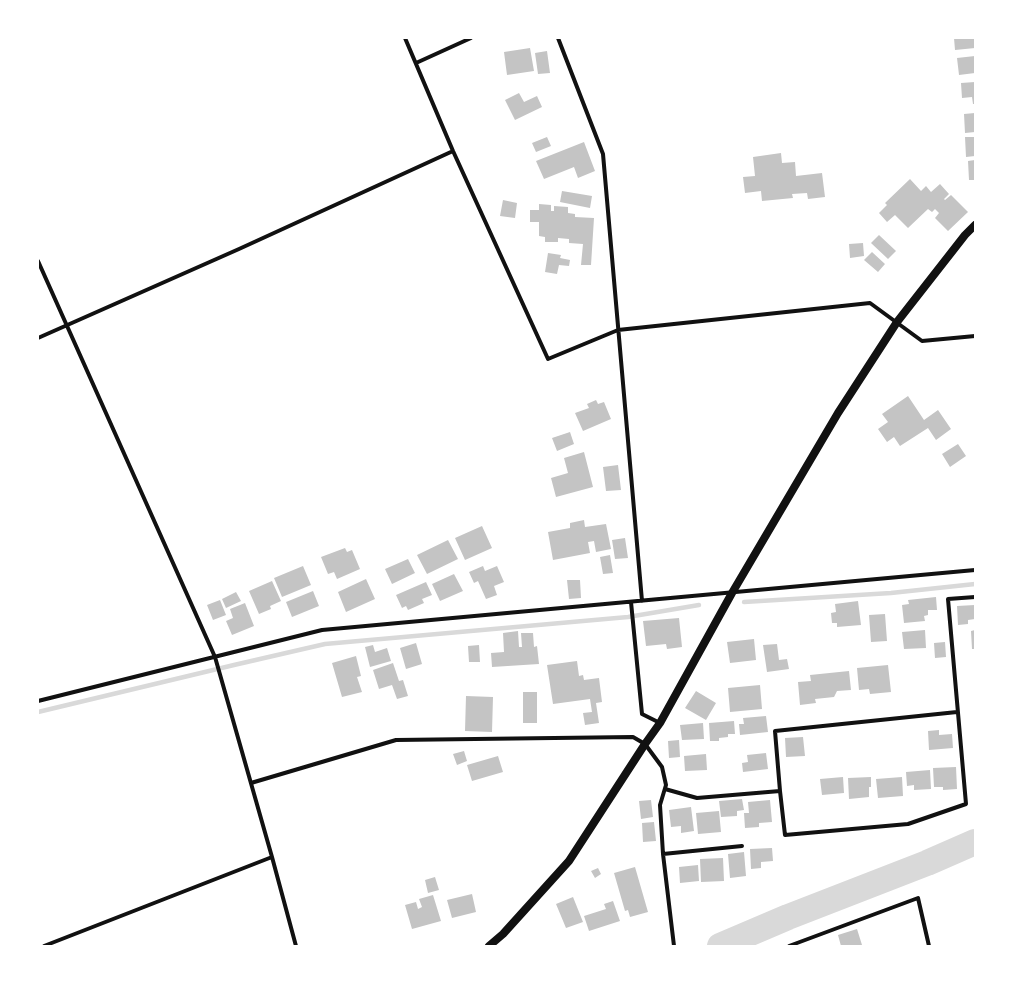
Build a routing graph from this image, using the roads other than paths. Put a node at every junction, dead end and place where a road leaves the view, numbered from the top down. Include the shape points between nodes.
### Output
1 (404, 38) edge
2 (472, 38) edge
3 (558, 38) edge
4 (416, 63) junction
5 (453, 151) junction
6 (975, 225) edge
7 (38, 262) edge
8 (897, 322) junction
9 (67, 325) junction
10 (618, 330) junction
11 (975, 336) edge
12 (38, 338) edge
13 (975, 570) edge
14 (732, 593) junction
15 (975, 597) edge
16 (642, 601) junction
17 (631, 602) junction
18 (215, 657) junction
19 (38, 702) edge
20 (957, 712) junction
21 (660, 723) junction
22 (645, 744) junction
23 (251, 783) junction
24 (665, 789) junction
25 (780, 791) junction
26 (742, 846) dead end
27 (663, 854) junction
28 (272, 858) junction
29 (44, 946) edge
30 (296, 946) edge
31 (489, 946) edge
32 (674, 946) edge
33 (789, 946) edge
34 (929, 946) edge

1 - 4 street
2 - 4 street
3 - 10 street via 603,154
4 - 5 street
5 - 9 street
5 - 10 street via 548,359
6 - 8 main road
7 - 9 street
8 - 10 street via 870,303
8 - 11 street via 922,341
8 - 14 main road via 838,413
9 - 12 street
9 - 18 street
10 - 16 street
13 - 14 street
14 - 16 street
14 - 21 main road
15 - 20 street via 948,599
16 - 17 street
17 - 18 street via 322,630
17 - 21 street via 642,714
18 - 19 street
18 - 23 street
20 - 25 street via 775,731
20 - 25 street via 966,804 908,824 785,836
21 - 22 main road
22 - 23 street via 632,737 396,740
22 - 24 street via 662,767
22 - 31 main road via 569,861
23 - 28 street
24 - 25 street via 697,798
24 - 27 street via 660,805
26 - 27 street
27 - 32 street
28 - 29 street
28 - 30 street
33 - 34 street via 918,898

